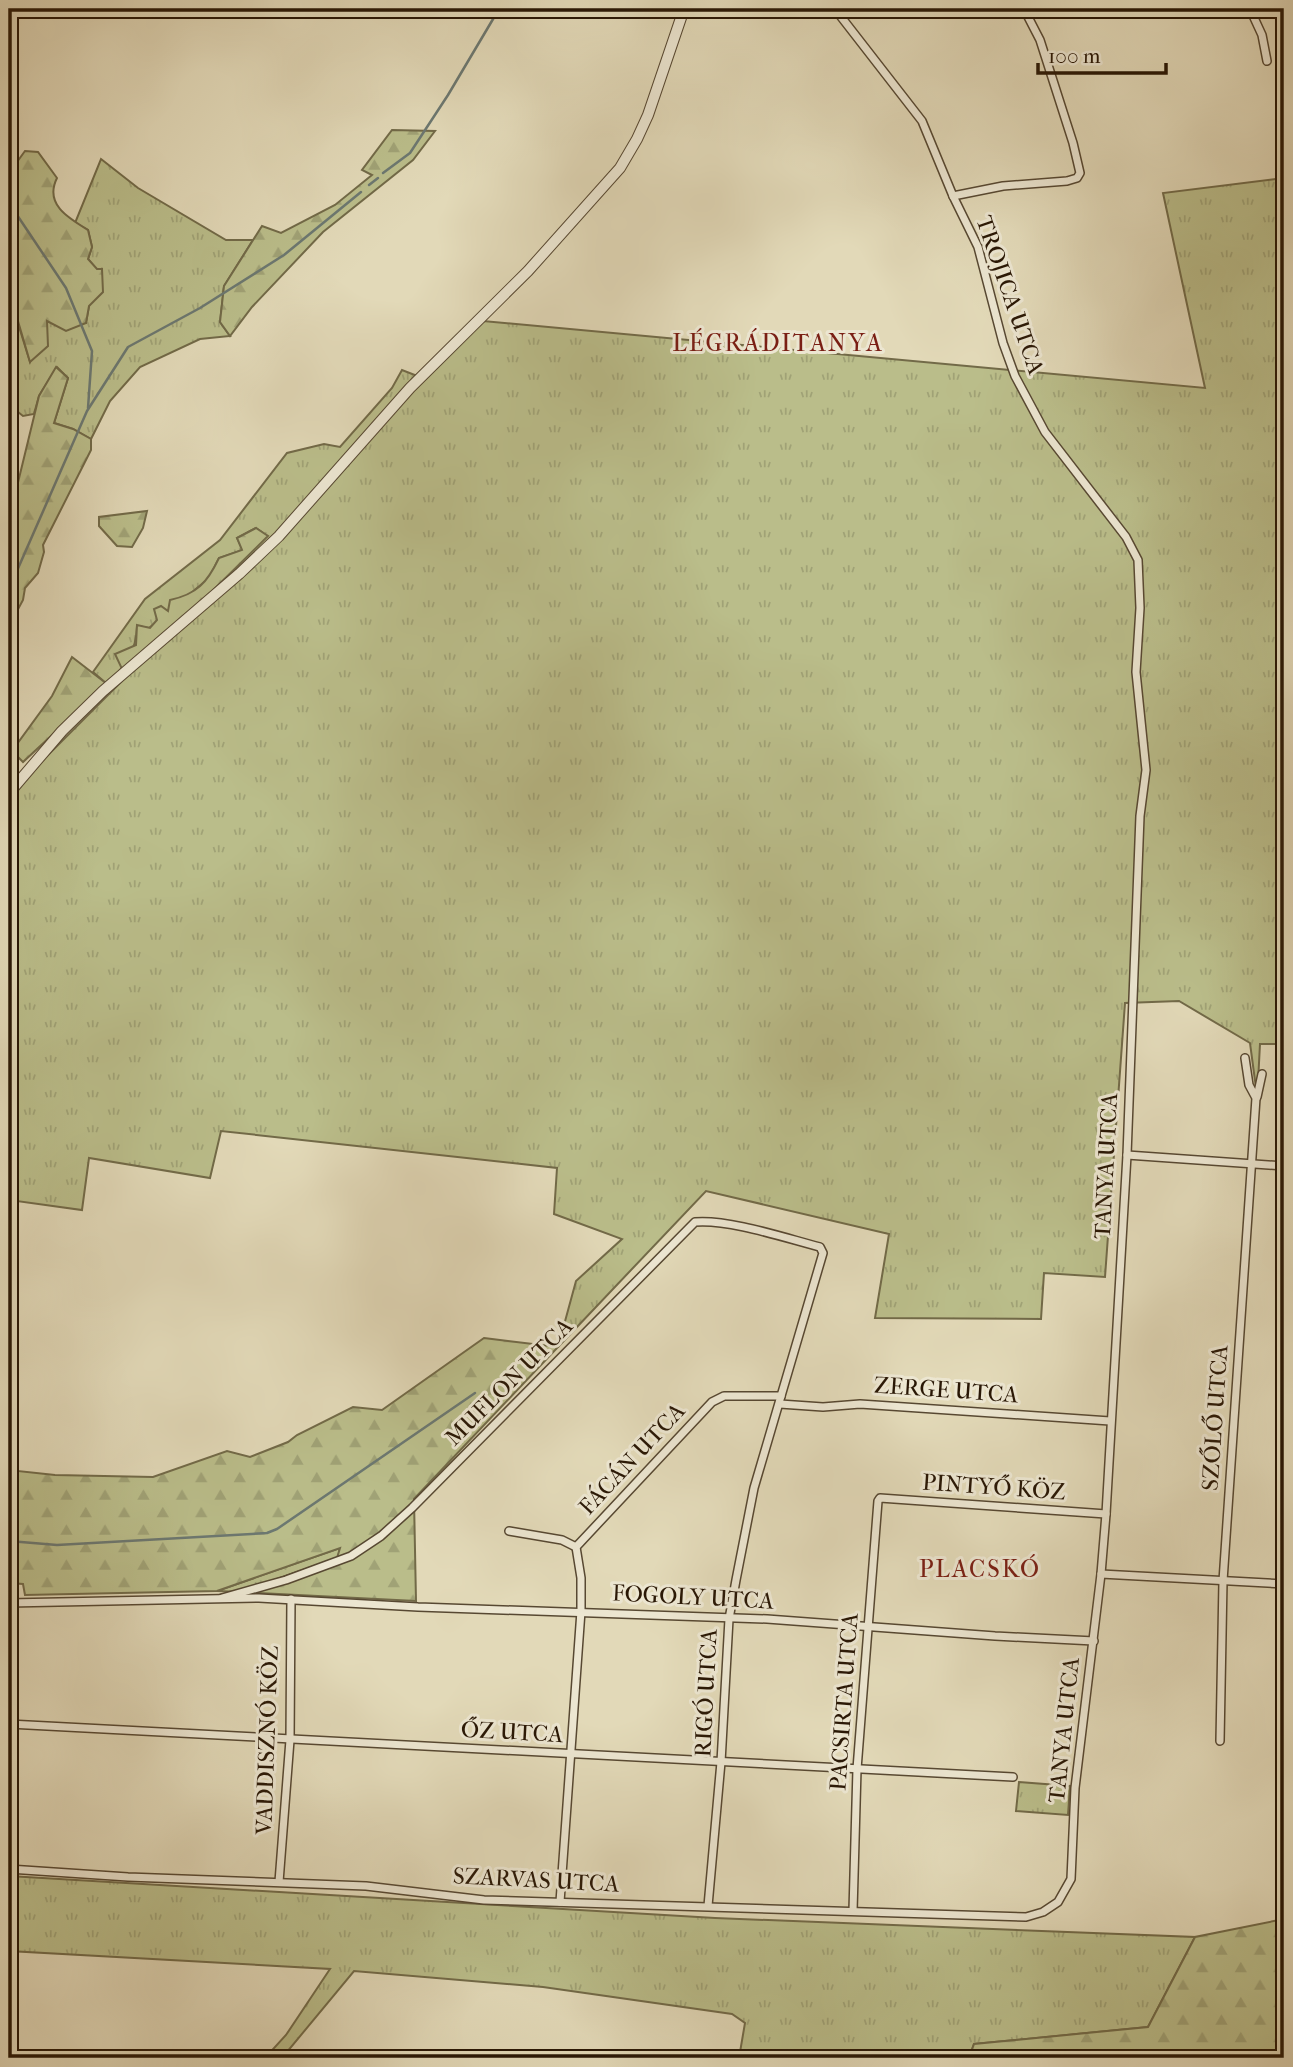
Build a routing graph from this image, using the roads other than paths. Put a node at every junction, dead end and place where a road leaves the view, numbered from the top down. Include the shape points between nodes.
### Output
1 (684, 9) edge
2 (835, 9) edge
3 (1024, 9) edge
4 (1250, 9) edge
5 (1267, 61) dead end
6 (953, 196) junction
7 (1062, 452) joint
8 (9, 793) edge
9 (1245, 1058) dead end
10 (1262, 1074) dead end
11 (1256, 1098) junction
12 (1127, 1155) junction
13 (1253, 1164) junction
14 (1284, 1166) edge
15 (820, 1247) joint
16 (780, 1400) junction
17 (1110, 1421) junction
18 (880, 1498) joint
19 (1106, 1514) junction
20 (509, 1531) dead end
21 (576, 1547) junction
22 (1101, 1574) junction
23 (1223, 1581) junction
24 (1284, 1584) edge
25 (222, 1598) junction
26 (291, 1599) junction
27 (9, 1603) edge
28 (581, 1611) junction
29 (729, 1619) junction
30 (868, 1626) junction
31 (1094, 1641) junction
32 (9, 1724) edge
33 (290, 1740) junction
34 (1220, 1741) dead end
35 (570, 1754) junction
36 (721, 1762) junction
37 (857, 1769) junction
38 (1013, 1777) dead end
39 (9, 1869) edge
40 (279, 1882) junction
41 (560, 1902) junction
42 (1058, 1902) joint
43 (708, 1906) junction
44 (853, 1911) junction

1 - 8 street via 648,115 620,168 528,271 410,388 279,536 103,691
2 - 6 street, TROJICA UTCA via 922,121
3 - 6 street via 1040,40 1080,173 1068,181
4 - 5 street
6 - 7 street, TROJICA UTCA via 978,247 1015,376 1045,432
7 - 12 street, TANYA UTCA via 1138,560 1136,672 1146,770 1140,816
9 - 11 street, SZŐLŐ UTCA via 1249,1086
10 - 11 street, SZŐLŐ UTCA
11 - 13 street, SZŐLŐ UTCA
12 - 13 street
12 - 17 street, TANYA UTCA
13 - 14 street
13 - 23 street, SZŐLŐ UTCA
15 - 16 street, RIGÓ UTCA via 823,1253
15 - 25 street, MUFLON UTCA via 695,1222 381,1536 351,1556
16 - 17 street, ZERGE UTCA via 822,1407 860,1404
16 - 21 street, FÁCÁN UTCA via 724,1396 712,1402
16 - 29 street, RIGÓ UTCA via 754,1488
17 - 19 street, TANYA UTCA
18 - 19 street, PINTYŐ KÖZ
18 - 30 street, PACSIRTA UTCA
19 - 22 street, TANYA UTCA
20 - 21 street via 562,1540
21 - 28 street, FÁCÁN UTCA
22 - 23 street
22 - 31 street, TANYA UTCA
23 - 24 street
23 - 34 street, SZŐLŐ UTCA
25 - 26 street, MUFLON UTCA
25 - 27 street, MUFLON UTCA
26 - 28 street, FOGOLY UTCA
26 - 33 street, VADDISZNÓ KÖZ
28 - 29 street, FOGOLY UTCA
28 - 35 street, FÁCÁN UTCA
29 - 30 street, FOGOLY UTCA
29 - 36 street, RIGÓ UTCA
30 - 31 street, FOGOLY UTCA
30 - 37 street, PACSIRTA UTCA
31 - 42 street, TANYA UTCA via 1075,1788 1071,1879
32 - 33 street, ŐZ UTCA
33 - 35 street, ŐZ UTCA
33 - 40 street, VADDISZNÓ KÖZ
35 - 36 street, ŐZ UTCA
35 - 41 street, FÁCÁN UTCA
36 - 37 street, ŐZ UTCA
36 - 43 street, RIGÓ UTCA
37 - 38 street, ŐZ UTCA
37 - 44 street, PACSIRTA UTCA
39 - 40 street, SZARVAS UTCA
40 - 41 street, SZARVAS UTCA
41 - 43 street, SZARVAS UTCA
42 - 44 street, SZARVAS UTCA via 1026,1917
43 - 44 street, SZARVAS UTCA

